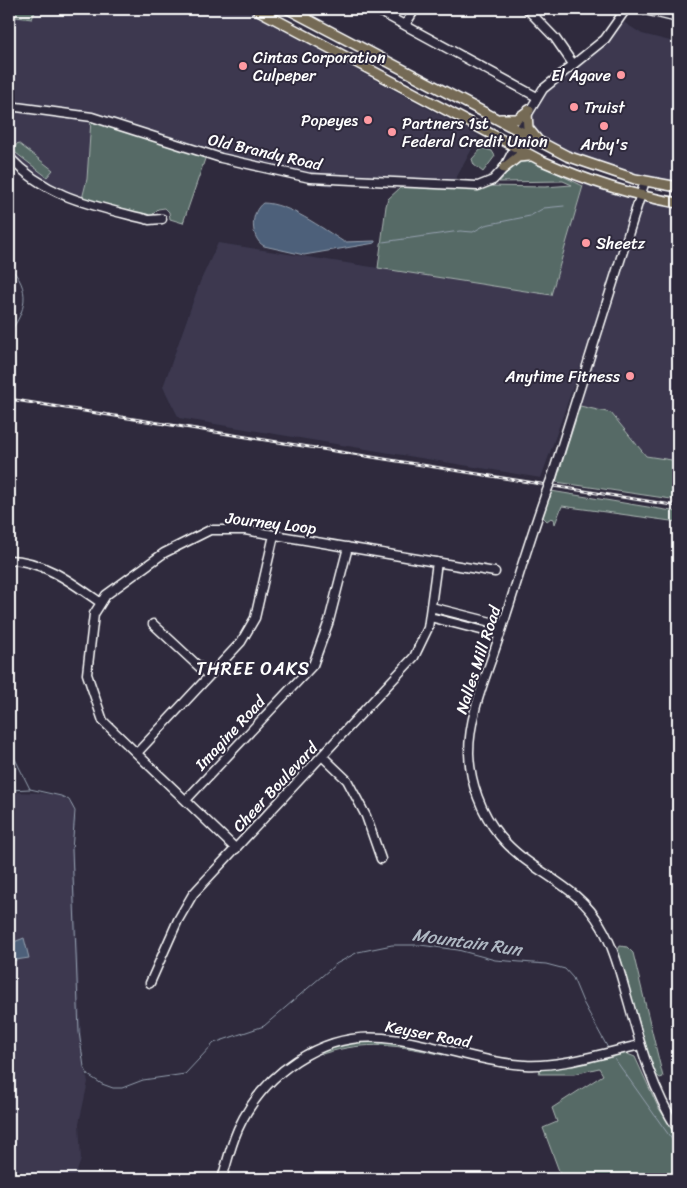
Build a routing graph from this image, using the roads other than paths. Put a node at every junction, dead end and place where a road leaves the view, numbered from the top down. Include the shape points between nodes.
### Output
1 (256, 9) edge
2 (288, 9) edge
3 (375, 9) edge
4 (414, 9) edge
5 (527, 9) edge
6 (626, 9) edge
7 (641, 9) edge
8 (678, 18) edge
9 (406, 25) junction
10 (355, 44) junction
11 (348, 58) junction
12 (572, 64) junction
13 (537, 97) junction
14 (9, 106) edge
15 (528, 111) junction
16 (491, 117) junction
17 (518, 132) junction
18 (545, 146) junction
19 (515, 147) junction
20 (9, 158) edge
21 (540, 160) junction
22 (504, 168) junction
23 (645, 181) junction
24 (678, 187) edge
25 (642, 196) junction
26 (678, 203) edge
27 (162, 219) dead end
28 (274, 535) junction
29 (348, 547) junction
30 (9, 560) edge
31 (437, 562) junction
32 (496, 572) dead end
33 (101, 603) junction
34 (431, 607) junction
35 (430, 617) junction
36 (153, 624) dead end
37 (503, 625) junction
38 (500, 635) junction
39 (209, 676) junction
40 (137, 753) junction
41 (322, 756) junction
42 (186, 800) junction
43 (236, 849) junction
44 (381, 859) dead end
45 (150, 983) dead end
46 (640, 1045) junction
47 (678, 1130) edge
48 (222, 1179) edge

1 - 11 main road
2 - 10 main road
3 - 9 street
4 - 9 street
5 - 12 street via 550,32
6 - 12 street, Old Brandy Road via 605,39
7 - 8 street
9 - 13 street
10 - 11 main road
10 - 16 main road
11 - 19 main road
12 - 13 street, Old Brandy Road
13 - 15 street, Old Brandy Road
14 - 22 street, Old Brandy Road via 92,117 221,158 310,178 478,186 493,180
15 - 16 main road via 512,120
15 - 17 street, Old Brandy Road
15 - 18 main road via 529,130
16 - 17 main road
17 - 18 main road
17 - 19 street, Old Brandy Road
18 - 23 main road via 590,165
19 - 21 main road
19 - 22 street, Old Brandy Road
20 - 27 street via 40,184 64,196 149,220
21 - 22 main road via 520,156
21 - 25 main road via 581,178
23 - 24 main road
23 - 25 street, Nalles Mill Road
25 - 26 main road
25 - 37 street, Nalles Mill Road, bridge
28 - 29 street, Journey Loop
28 - 33 street, Journey Loop via 245,530 210,530 164,553 106,595
28 - 39 street via 255,618 241,642
29 - 31 street, Journey Loop
29 - 42 street, Imagine Road via 329,621 313,665
30 - 33 street via 45,568
31 - 32 street, Journey Loop
31 - 34 street, Cheer Boulevard
33 - 40 street, Journey Loop via 94,614 88,674 103,721
34 - 35 street, Cheer Boulevard
34 - 37 street
35 - 38 street
35 - 41 street, Cheer Boulevard via 425,637 414,657
36 - 39 street
37 - 38 street, Nalles Mill Road
38 - 46 street, Nalles Mill Road via 471,726 470,765 477,794 492,826 510,848 568,888 594,915 612,950
39 - 40 street
40 - 42 street, Journey Loop
41 - 43 street, Cheer Boulevard
41 - 44 street via 347,780 366,816
42 - 43 street, Journey Loop
43 - 45 street, Cheer Boulevard via 193,894
46 - 47 street, Nalles Mill Road via 658,1092
46 - 48 street, Keyser Road via 548,1064 526,1065 384,1038 351,1039 325,1046 292,1063 260,1093 238,1128

